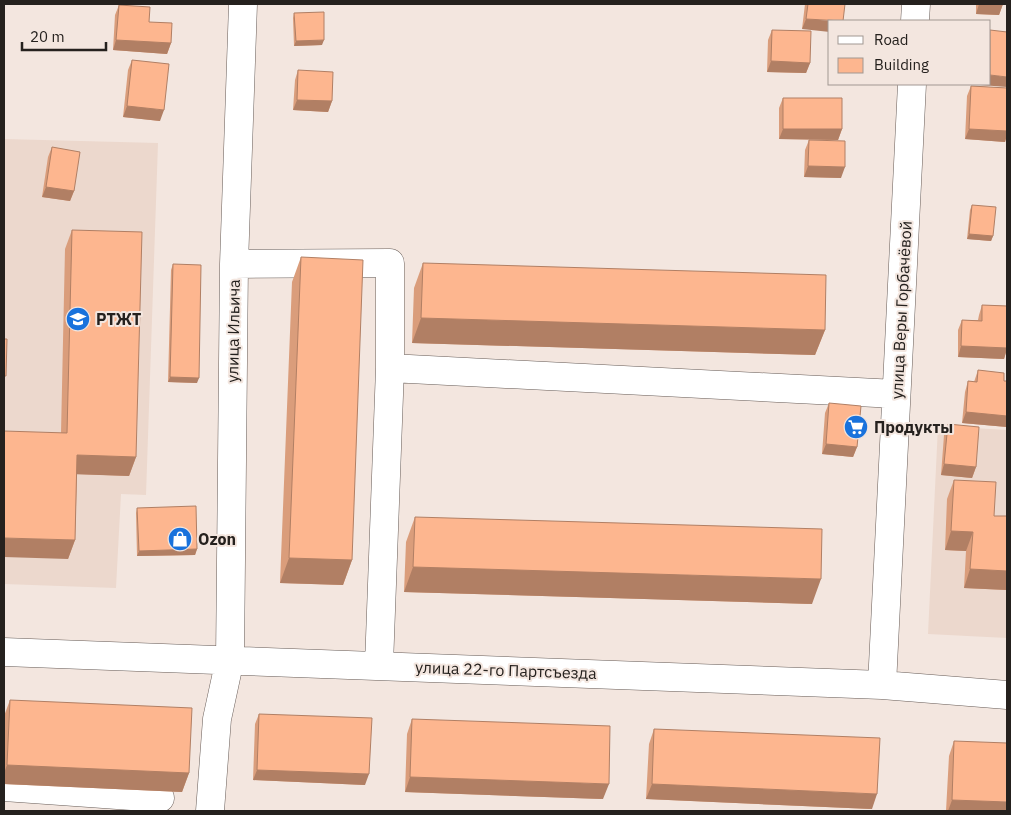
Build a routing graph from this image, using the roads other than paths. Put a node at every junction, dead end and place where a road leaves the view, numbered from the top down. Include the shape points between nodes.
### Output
1 (243, 4) edge
2 (916, 4) edge
3 (915, 20) edge
4 (912, 85) edge
5 (234, 264) junction
6 (390, 368) junction
7 (896, 394) junction
8 (4, 652) edge
9 (230, 659) junction
10 (379, 665) junction
11 (882, 685) junction
12 (1007, 696) edge
13 (4, 787) edge
14 (160, 798) dead end
15 (210, 811) edge

1 - 5 street, улица Ильича
2 - 3 street
4 - 7 street, улица Веры Горбачёвой
5 - 6 street via 390,263
5 - 9 street, улица Ильича
6 - 7 street
6 - 10 street
7 - 11 street, улица Веры Горбачёвой
8 - 9 street, улица 22-го Партсъезда
9 - 10 street, улица 22-го Партсъезда
9 - 15 street, улица Ильича via 217,719
10 - 11 street, улица 22-го Партсъезда
11 - 12 street, улица 22-го Партсъезда
13 - 14 street

